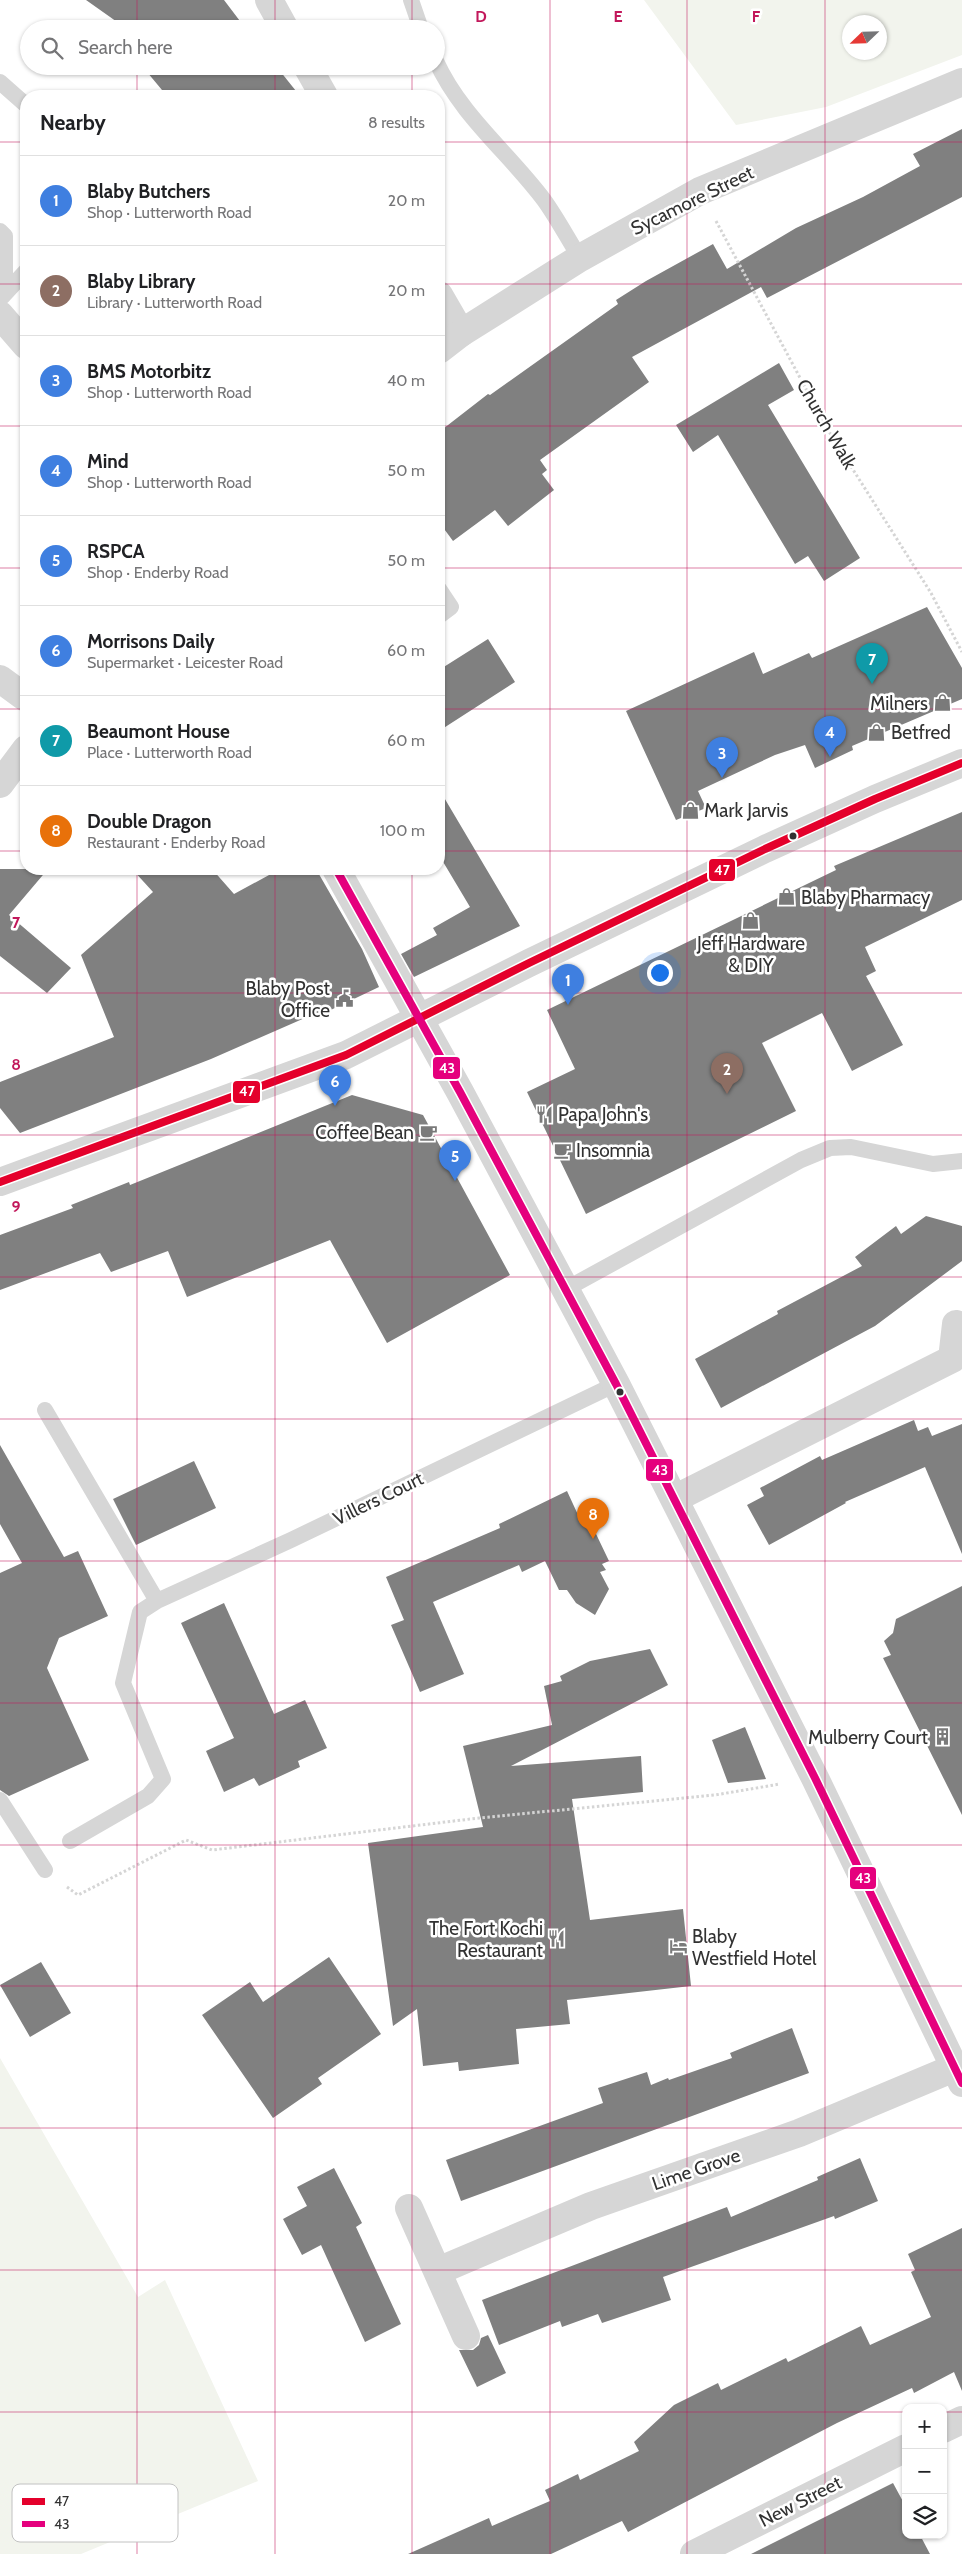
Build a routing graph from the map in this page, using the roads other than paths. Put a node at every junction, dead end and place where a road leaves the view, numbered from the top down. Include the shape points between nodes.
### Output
1 (268, 0) edge
2 (411, 0) edge
3 (280, 20) edge
4 (419, 20) edge
5 (312, 75) edge
6 (443, 75) edge
7 (0, 82) edge
8 (962, 82) edge
9 (321, 90) edge
10 (20, 100) edge
11 (0, 231) edge
12 (580, 258) junction
13 (20, 279) edge
14 (2, 302) edge
15 (445, 305) edge
16 (461, 333) junction
17 (20, 334) edge
18 (445, 345) edge
19 (445, 598) edge
20 (445, 612) edge
21 (0, 679) edge
22 (20, 694) edge
23 (20, 757) edge
24 (962, 763) edge
25 (0, 784) edge
26 (339, 875) edge
27 (420, 1020) junction
28 (962, 1161) edge
29 (0, 1182) edge
30 (566, 1289) junction
31 (956, 1324) dead end
32 (957, 1362) edge
33 (616, 1384) junction
34 (45, 1410) dead end
35 (674, 1499) junction
36 (157, 1601) junction
37 (0, 1800) edge
38 (70, 1841) dead end
39 (45, 1870) road end
40 (958, 2075) edge
41 (409, 2208) dead end
42 (438, 2271) junction
43 (466, 2336) dead end
44 (962, 2420) edge
45 (947, 2427) edge
46 (904, 2449) edge
47 (694, 2554) edge

1 - 3 street
2 - 4 lane
5 - 9 street
6 - 12 lane via 477,124 544,200
7 - 10 lane
8 - 12 street, Sycamore Street via 700,192
11 - 14 lane via 5,236
12 - 16 street, Sycamore Street
13 - 14 lane
14 - 17 street
15 - 16 street
16 - 18 street, Sycamore Street
19 - 20 lane via 451,607
21 - 22 street
23 - 25 street
24 - 27 street via 765,849 529,963
26 - 27 street
27 - 29 street via 346,1055
27 - 30 street
28 - 30 lane via 933,1164 851,1147 830,1148 801,1160
30 - 33 street
31 - 32 street
32 - 35 street
33 - 35 street
33 - 36 lane, Villers Court via 292,1540
34 - 36 lane
35 - 40 street via 815,1778
36 - 38 lane, Villers Court via 140,1612 123,1683 163,1779 148,1796
37 - 39 lane
40 - 42 street, Lime Grove via 591,2206
41 - 42 street
42 - 43 street
44 - 45 street
46 - 47 street, New Street

